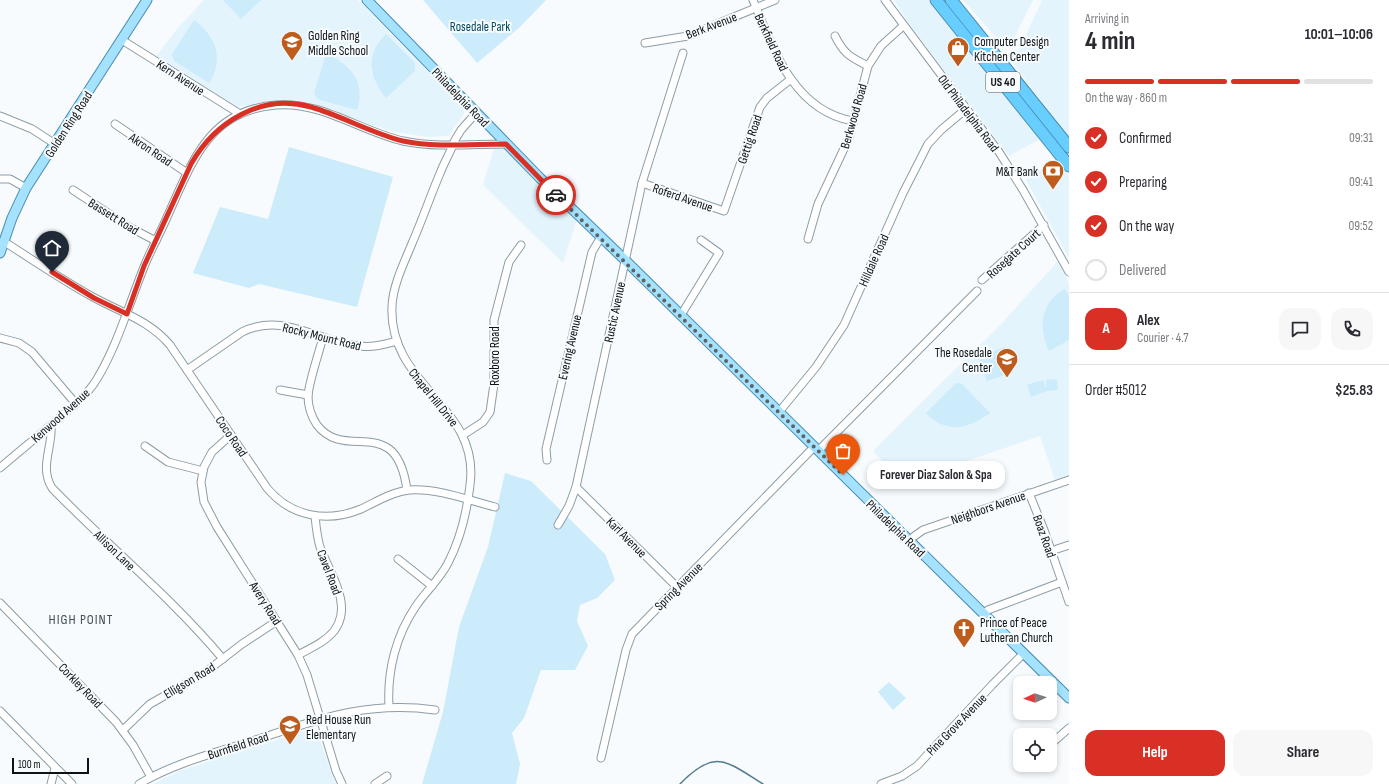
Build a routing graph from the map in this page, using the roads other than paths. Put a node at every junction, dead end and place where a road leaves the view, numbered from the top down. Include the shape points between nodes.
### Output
1 (147, 0) edge
2 (367, 0) edge
3 (753, 0) edge
4 (775, 0) edge
5 (885, 0) edge
6 (936, 0) edge
7 (951, 0) edge
8 (756, 8) junction
9 (904, 26) junction
10 (835, 36) dead end
11 (122, 40) junction
12 (645, 43) dead end
13 (683, 53) dead end
14 (868, 66) junction
15 (790, 79) junction
16 (966, 109) junction
17 (476, 113) junction
18 (240, 114) junction
19 (0, 116) edge
20 (853, 121) junction
21 (115, 124) dead end
22 (55, 144) junction
23 (506, 144) junction
24 (453, 145) junction
25 (1069, 147) edge
26 (1069, 166) edge
27 (187, 173) junction
28 (0, 179) edge
29 (642, 183) junction
30 (26, 188) junction
31 (73, 190) dead end
32 (724, 210) joint
33 (1044, 225) junction
34 (601, 237) junction
35 (808, 239) dead end
36 (700, 240) dead end
37 (3, 241) junction
38 (156, 241) junction
39 (521, 245) dead end
40 (0, 252) edge
41 (625, 260) junction
42 (1069, 272) edge
43 (982, 280) dead end
44 (977, 291) dead end
45 (127, 314) junction
46 (681, 315) junction
47 (323, 337) junction
48 (0, 338) edge
49 (397, 341) junction
50 (187, 370) junction
51 (280, 390) dead end
52 (308, 395) junction
53 (76, 404) junction
54 (779, 412) junction
55 (51, 425) junction
56 (231, 435) junction
57 (463, 435) junction
58 (144, 446) dead end
59 (816, 449) junction
60 (547, 460) dead end
61 (0, 468) edge
62 (203, 471) junction
63 (1069, 480) edge
64 (576, 487) junction
65 (407, 490) junction
66 (1029, 493) junction
67 (468, 500) junction
68 (496, 507) dead end
69 (315, 516) junction
70 (558, 525) dead end
71 (909, 540) junction
72 (1069, 545) edge
73 (1051, 551) junction
74 (398, 560) dead end
75 (1062, 582) junction
76 (432, 586) junction
77 (677, 587) junction
78 (1069, 602) edge
79 (0, 603) edge
80 (984, 614) junction
81 (277, 621) junction
82 (1024, 653) junction
83 (298, 655) junction
84 (223, 659) junction
85 (1069, 698) edge
86 (389, 706) junction
87 (435, 710) dead end
88 (0, 711) edge
89 (320, 719) junction
90 (1069, 728) edge
91 (123, 730) junction
92 (1057, 739) edge
93 (601, 758) dead end
94 (55, 768) junction
95 (387, 776) dead end
96 (151, 777) junction
97 (51, 784) edge
98 (72, 784) edge
99 (139, 784) edge
100 (342, 784) edge
101 (375, 784) edge
102 (881, 784) edge

1 - 11 main road, Golden Ring Road
2 - 17 main road, Philadelphia Road
3 - 8 street, Berkfield Road
4 - 8 street, Berk Avenue
5 - 9 street, Old Philadelphia Road
6 - 26 highway, US 40
7 - 25 highway, US 40
8 - 12 street, Berk Avenue via 688,36
8 - 15 street, Berkfield Road
9 - 14 street, Berkwood Road via 881,46
9 - 16 street, Old Philadelphia Road
10 - 14 street via 849,56
11 - 18 street, Kern Avenue
11 - 22 main road, Golden Ring Road
13 - 29 street, Rustic Avenue
14 - 20 street, Berkwood Road
15 - 20 street, Berkfield Road via 800,91 826,112
15 - 32 street, Gettig Road via 760,107
16 - 33 street, Old Philadelphia Road via 999,152
16 - 54 street, Hilldale Road via 928,144 844,325 816,367
17 - 23 main road, Philadelphia Road
17 - 24 street, Chapel Hill Drive via 461,130
18 - 24 street, Kenwood Avenue via 270,105 298,105 317,109 403,141
18 - 27 street, Kenwood Avenue via 208,139
19 - 22 street via 32,129
20 - 35 street, Berkwood Road via 845,149 818,204
21 - 27 street, Akron Road
22 - 30 main road, Golden Ring Road
23 - 24 street, Kenwood Avenue
23 - 34 main road, Philadelphia Road
24 - 49 street, Chapel Hill Drive via 396,286 392,318
27 - 38 street, Kenwood Avenue
28 - 30 street via 10,178
29 - 32 street, Roferd Avenue
29 - 41 street, Rustic Avenue
30 - 37 main road, Golden Ring Road
31 - 38 street, Bassett Road via 129,227
33 - 42 street, Old Philadelphia Road
33 - 43 street, Rosegate Court
34 - 41 main road, Philadelphia Road
34 - 60 street, Evering Avenue via 592,252 546,449
36 - 46 street via 719,253
37 - 40 main road, Golden Ring Road
37 - 45 street, Coco Road via 77,288
38 - 45 street, Kenwood Avenue
39 - 57 street, Roxboro Road via 509,262 494,320 495,363 491,408 483,422
41 - 46 main road, Philadelphia Road
41 - 64 street, Rustic Avenue
44 - 59 street, Spring Avenue
45 - 50 street, Coco Road via 158,332
45 - 53 street, Kenwood Avenue via 97,379
46 - 54 main road, Philadelphia Road
47 - 49 street, Rocky Mount Road via 360,346
47 - 50 street, Rocky Mount Road via 278,324 257,326 242,332
47 - 52 street
48 - 53 street via 19,343 32,352
49 - 57 street, Chapel Hill Drive via 406,363 449,414
50 - 56 street, Coco Road
51 - 52 street
52 - 65 street via 311,413 323,432 338,439 378,443 393,452 404,471
53 - 55 street, Kenwood Avenue
54 - 59 main road, Philadelphia Road
55 - 61 street, Kenwood Avenue
55 - 84 street, Allison Lane via 52,433 46,464 52,488 170,601
56 - 62 street, Avery Road via 212,452
56 - 69 street, Coco Road via 277,498 295,510
57 - 67 street, Chapel Hill Drive via 468,446 471,466
58 - 62 street via 168,462
59 - 71 main road, Philadelphia Road
59 - 77 street, Spring Avenue
62 - 81 street, Avery Road via 202,494 207,510
63 - 66 street, Neighbors Avenue
64 - 70 street, Rustic Avenue
64 - 77 street, Karl Avenue
65 - 67 street, Coco Road via 428,490
65 - 69 street, Coco Road via 351,512
66 - 71 street, Neighbors Avenue via 923,530
66 - 73 street, Boaz Road
67 - 68 street, Coco Road
67 - 76 street, Chapel Hill Drive via 453,552
69 - 83 street, Cavel Road via 319,544 340,596 341,617 327,638
71 - 80 main road, Philadelphia Road
72 - 73 street
73 - 75 street, Boaz Road
74 - 76 street
75 - 78 street, Boaz Road
75 - 80 street via 988,610
76 - 86 street, Chapel Hill Drive via 416,605 400,636 390,671
77 - 93 street, Spring Avenue via 634,631 628,642
79 - 91 street, Corkley Road
80 - 82 main road, Philadelphia Road
81 - 83 street, Avery Road
81 - 84 street, Elligson Road
82 - 85 main road, Philadelphia Road
82 - 102 street, Pine Grove Avenue via 916,766 902,776
83 - 89 street, Avery Road via 307,675
84 - 91 street, Elligson Road via 198,677 150,704
86 - 87 street, Burnfield Road
86 - 89 street, Burnfield Road via 348,711
88 - 94 street
89 - 96 street, Burnfield Road via 175,766
89 - 100 street, Avery Road
90 - 92 street
91 - 96 street, Corkley Road
94 - 97 street
94 - 98 street
95 - 101 street
96 - 99 street, Burnfield Road

